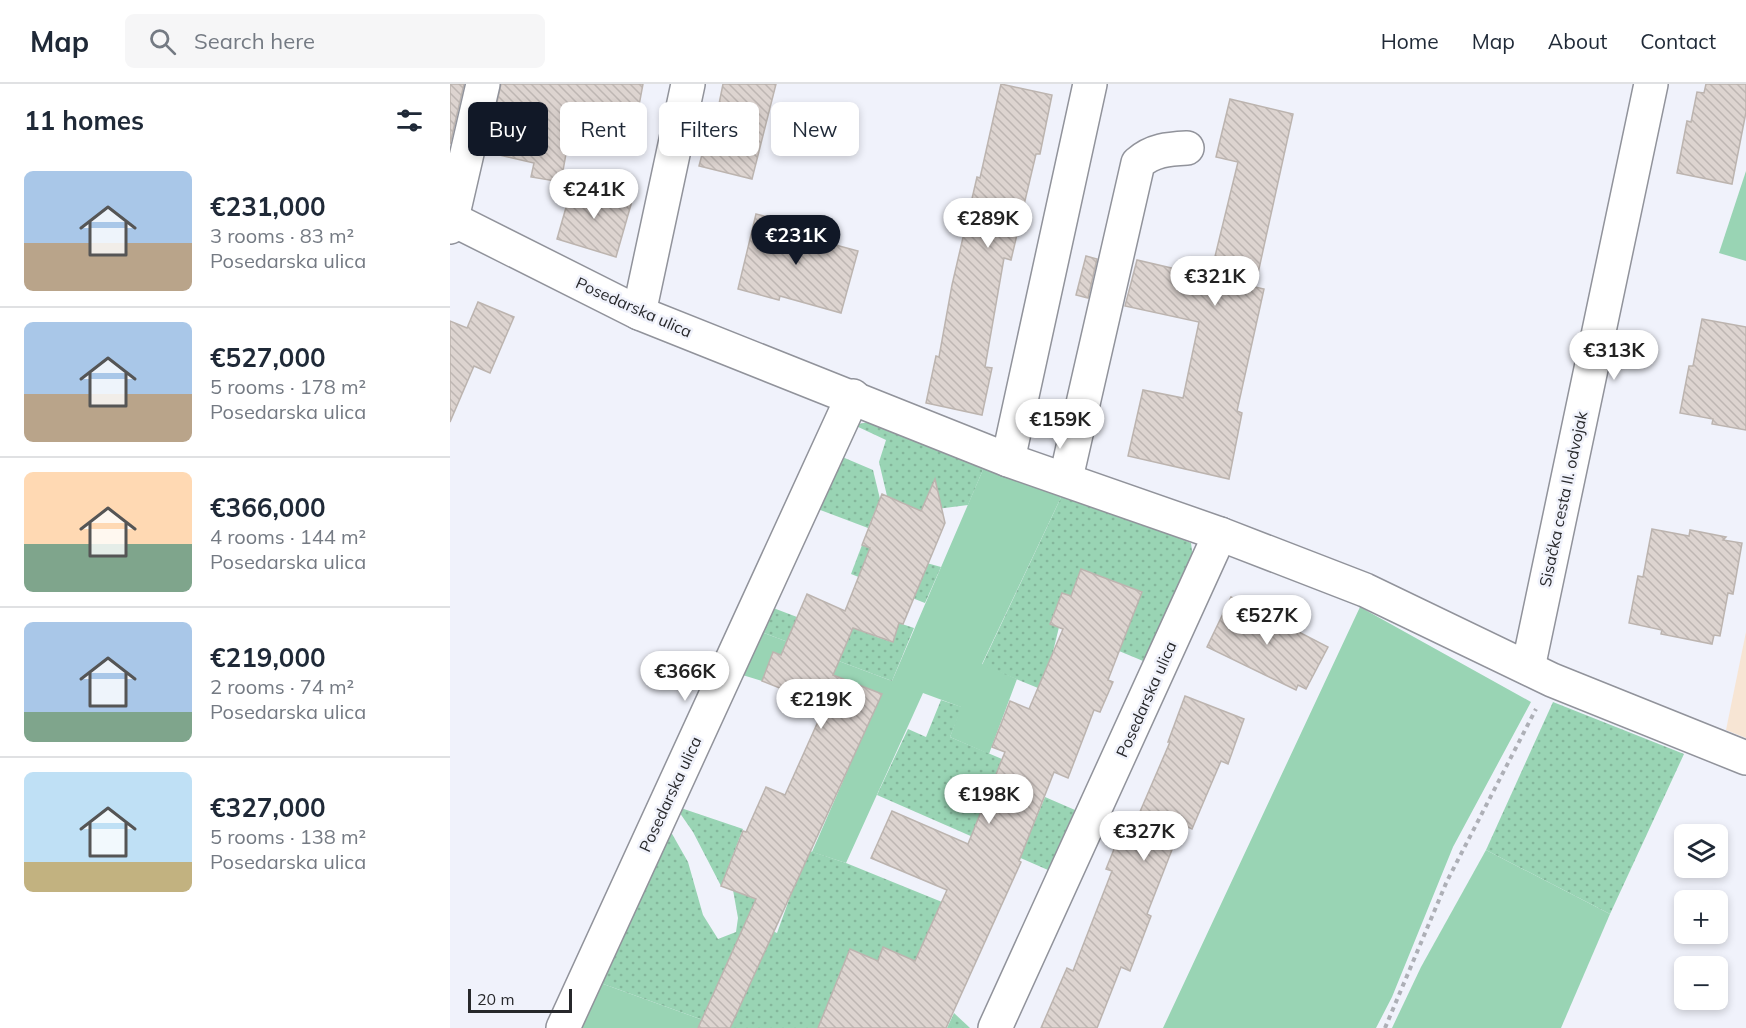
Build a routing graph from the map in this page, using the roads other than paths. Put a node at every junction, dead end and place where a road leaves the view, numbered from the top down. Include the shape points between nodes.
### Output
1 (483, 84) edge
2 (688, 84) edge
3 (1090, 84) edge
4 (1651, 84) edge
5 (1187, 148) dead end
6 (451, 221) edge
7 (639, 313) junction
8 (853, 396) junction
9 (1008, 460) junction
10 (1066, 478) junction
11 (1220, 534) junction
12 (1540, 674) junction
13 (1746, 758) edge
14 (563, 1028) edge
15 (995, 1028) edge

1 - 6 street, Posedarska ulica
2 - 7 street
3 - 9 street
4 - 12 street, Sisačka cesta II. odvojak
5 - 10 street via 1148,154 1138,163
6 - 7 street, Posedarska ulica
7 - 8 street, Posedarska ulica
8 - 9 street, Posedarska ulica
8 - 14 street, Posedarska ulica
9 - 10 street, Posedarska ulica
10 - 11 street, Posedarska ulica
11 - 12 street, Posedarska ulica via 1365,590
11 - 15 street, Posedarska ulica
12 - 13 street, Posedarska ulica

